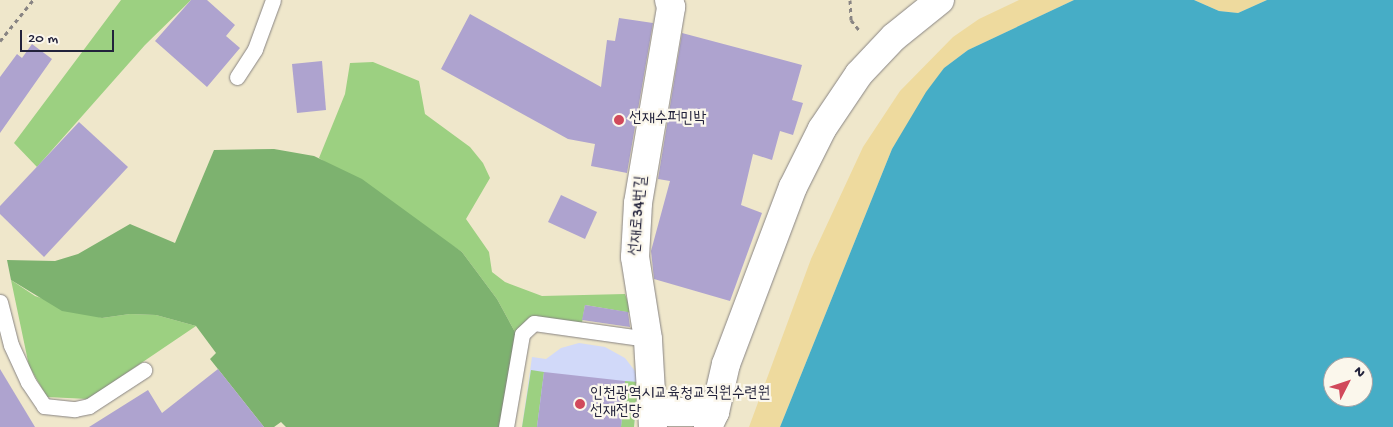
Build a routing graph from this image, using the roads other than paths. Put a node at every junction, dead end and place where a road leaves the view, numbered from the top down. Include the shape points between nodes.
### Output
1 (272, 0) edge
2 (940, 0) edge
3 (670, 3) edge
4 (236, 76) dead end
5 (0, 302) edge
6 (648, 339) junction
7 (144, 370) dead end
8 (653, 420) edge
9 (712, 420) edge
10 (506, 427) edge

1 - 4 lane via 255,49
2 - 9 street via 894,37 859,74 822,129 793,187 741,324 726,364
3 - 6 street, 선재로34번길 via 637,212 635,257
5 - 7 lane via 11,345 28,382 44,406 75,409 89,406
6 - 8 street, 선재로34번길
6 - 10 lane via 534,323 522,334
8 - 9 street

